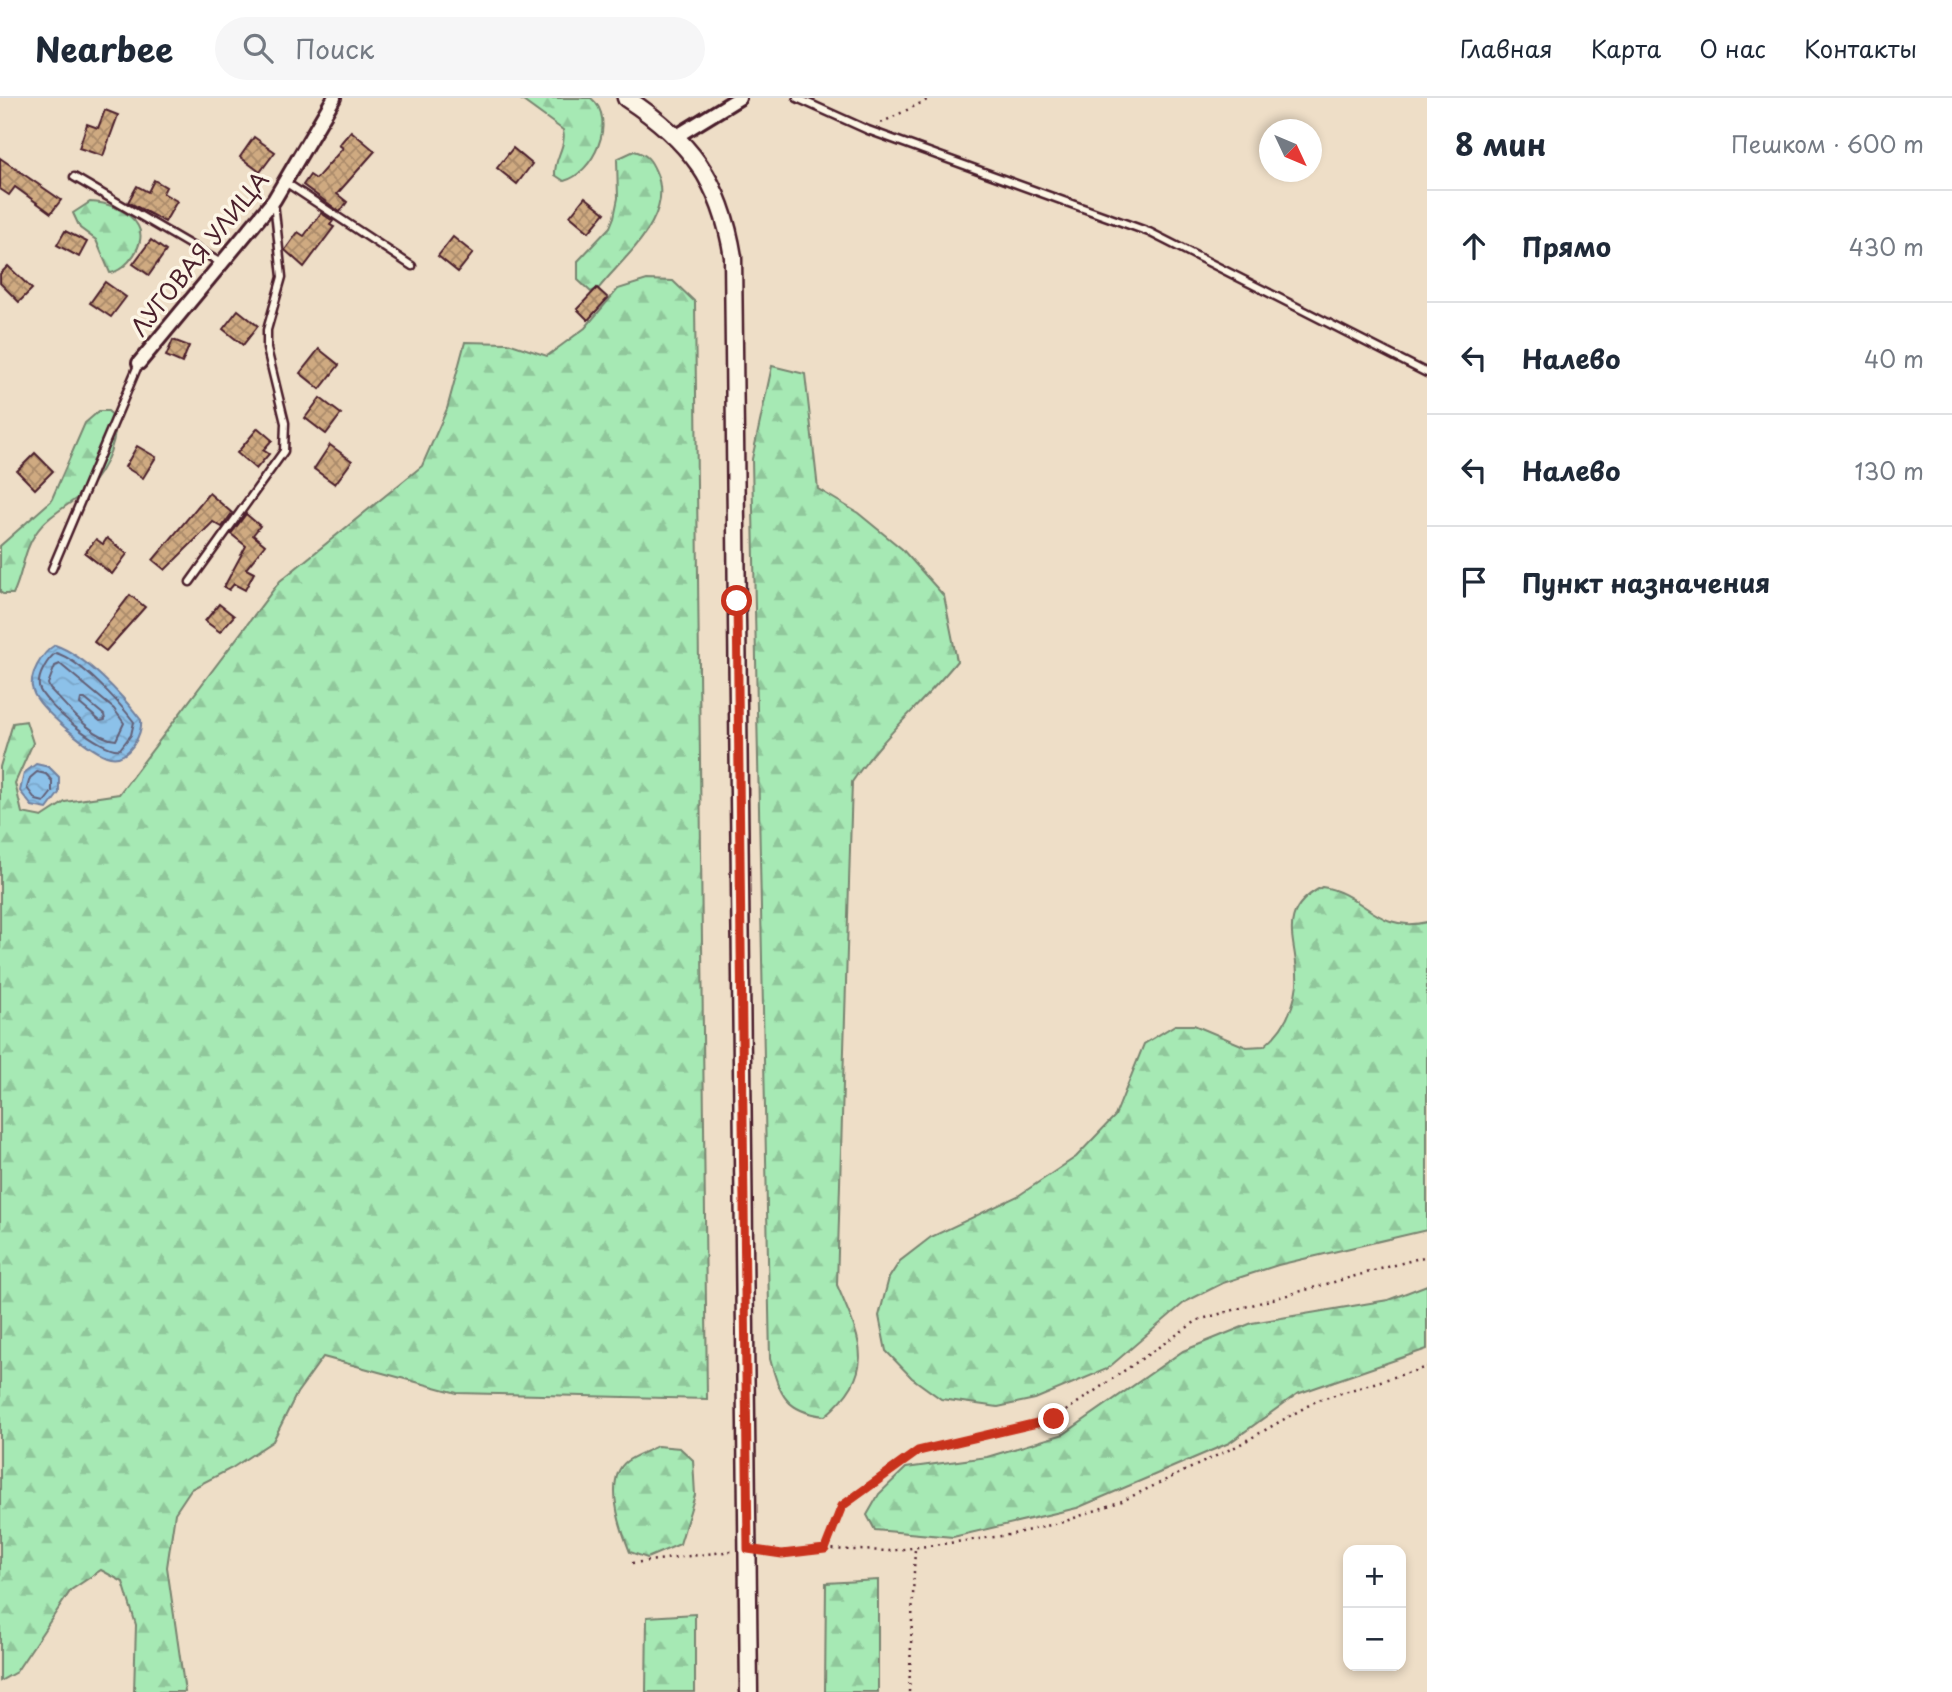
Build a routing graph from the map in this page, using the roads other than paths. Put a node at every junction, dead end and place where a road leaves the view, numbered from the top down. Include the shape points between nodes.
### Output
1 (334, 98) edge
2 (626, 98) edge
3 (739, 98) edge
4 (797, 98) edge
5 (677, 136) junction
6 (74, 177) dead end
7 (284, 182) junction
8 (274, 200) junction
9 (221, 263) junction
10 (412, 266) dead end
11 (139, 363) joint
12 (1427, 373) edge
13 (52, 569) dead end
14 (190, 582) dead end
15 (748, 1692) edge

1 - 7 street, ЛУГОВАЯ УЛИЦА
2 - 5 street
3 - 5 street
4 - 12 lane via 868,130 1149,232
5 - 15 street via 714,188 727,222 733,257
6 - 9 lane
7 - 8 street, ЛУГОВАЯ УЛИЦА
7 - 10 lane
8 - 9 street, ЛУГОВАЯ УЛИЦА
8 - 14 lane via 282,277 267,330 267,349 285,423 284,451
9 - 11 street, ЛУГОВАЯ УЛИЦА
11 - 13 lane

